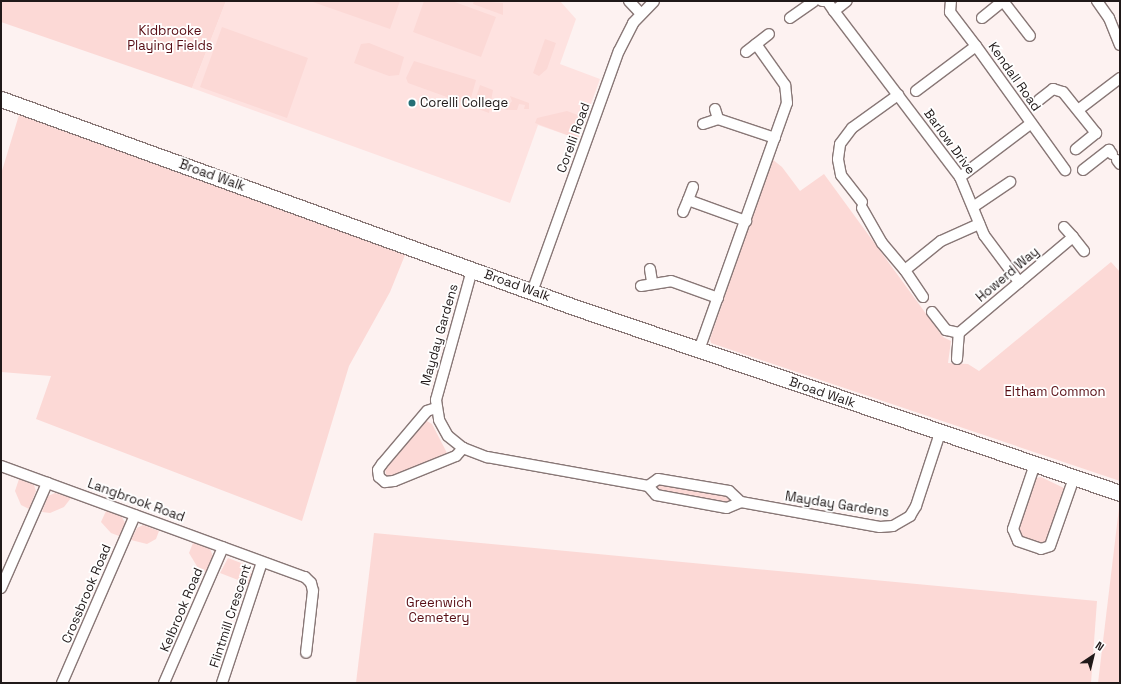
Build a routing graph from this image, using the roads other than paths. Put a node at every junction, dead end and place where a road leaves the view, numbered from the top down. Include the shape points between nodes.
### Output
1 (629, 1) edge
2 (654, 1) edge
3 (814, 1) edge
4 (822, 1) edge
5 (847, 1) edge
6 (951, 1) edge
7 (1003, 1) edge
8 (1097, 1) edge
9 (834, 11) junction
10 (640, 13) junction
11 (790, 18) dead end
12 (982, 18) dead end
13 (769, 34) dead end
14 (1030, 36) dead end
15 (756, 44) junction
16 (1120, 45) edge
17 (976, 46) junction
18 (746, 52) dead end
19 (1120, 78) edge
20 (916, 91) dead end
21 (898, 95) junction
22 (1, 99) edge
23 (1039, 100) dead end
24 (715, 109) dead end
25 (1078, 110) junction
26 (718, 119) junction
27 (703, 124) dead end
28 (1030, 124) junction
29 (775, 138) junction
30 (1076, 149) dead end
31 (1117, 159) edge
32 (1065, 170) dead end
33 (1083, 170) dead end
34 (960, 177) junction
35 (1010, 182) dead end
36 (693, 186) dead end
37 (688, 200) junction
38 (973, 207) junction
39 (683, 212) dead end
40 (746, 221) junction
41 (979, 224) junction
42 (1064, 227) dead end
43 (1073, 237) junction
44 (1084, 251) dead end
45 (650, 269) dead end
46 (472, 270) junction
47 (905, 270) junction
48 (652, 282) junction
49 (1019, 282) junction
50 (641, 286) dead end
51 (532, 292) junction
52 (923, 297) dead end
53 (718, 298) junction
54 (932, 312) dead end
55 (959, 333) junction
56 (699, 350) junction
57 (957, 359) dead end
58 (436, 408) junction
59 (940, 433) junction
60 (463, 448) junction
61 (1035, 464) junction
62 (1, 466) edge
63 (1074, 478) junction
64 (47, 482) junction
65 (648, 486) junction
66 (1120, 493) edge
67 (741, 502) junction
68 (135, 515) junction
69 (223, 547) junction
70 (262, 562) junction
71 (1, 588) edge
72 (306, 653) dead end
73 (62, 683) edge
74 (164, 683) edge
75 (222, 683) edge

1 - 10 street
2 - 10 street, Corelli Road
3 - 11 street
4 - 9 street, Barlow Drive via 827,1
5 - 9 street
6 - 17 street, Kendall Road via 950,12
7 - 12 street
7 - 14 street
8 - 16 street via 1109,18
9 - 21 street, Barlow Drive
10 - 51 street, Corelli Road via 619,51
13 - 15 street
15 - 18 street
15 - 29 street via 780,76 787,95
17 - 20 street, Kendall Road
17 - 28 street, Kendall Road
19 - 25 street
21 - 34 street, Barlow Drive
21 - 47 street via 852,128 840,144 838,159 841,175 862,205 882,243
22 - 46 street, Broad Walk
23 - 25 street via 1053,89 1063,92
24 - 26 street
25 - 30 street via 1096,133
26 - 27 street
26 - 29 street
28 - 32 street, Kendall Road
28 - 34 street, Kendall Road
29 - 40 street
31 - 33 street via 1110,150
34 - 38 street, Barlow Drive
35 - 38 street
36 - 37 street
37 - 39 street
37 - 40 street
38 - 41 street, Barlow Drive
40 - 53 street
41 - 47 street via 941,241
41 - 49 street, Barlow Drive via 992,248
42 - 43 street
43 - 44 street
43 - 49 street, Howerd Way
45 - 48 street
46 - 51 street, Broad Walk
46 - 58 street, Mayday Gardens via 438,392
47 - 52 street
48 - 50 street
48 - 53 street via 671,281
49 - 55 street, Howerd Way
51 - 56 street, Broad Walk
53 - 56 street
54 - 55 street via 946,330
55 - 57 street
56 - 59 street, Broad Walk
58 - 60 street, Mayday Gardens via 442,427
58 - 60 street via 427,411 382,464 378,470 380,477 385,482 394,481 456,456
59 - 61 street, Broad Walk
59 - 67 street, Mayday Gardens via 916,506 903,522 893,526 880,527
60 - 65 street, Mayday Gardens via 487,457
61 - 63 street, Broad Walk
61 - 63 street via 1013,529 1018,541 1041,549 1050,546
62 - 64 street, Langbrook Road
63 - 66 street, Broad Walk
64 - 68 street, Langbrook Road
64 - 71 street
65 - 67 street, Mayday Gardens via 656,495 726,508
65 - 67 street, Mayday Gardens via 658,479 722,490 730,492
68 - 69 street, Langbrook Road
68 - 73 street, Crossbrook Road
69 - 70 street, Langbrook Road
69 - 74 street, Kelbrook Road
70 - 72 street, Flintmill Crescent via 305,577 311,582 313,591
70 - 75 street, Flintmill Crescent

